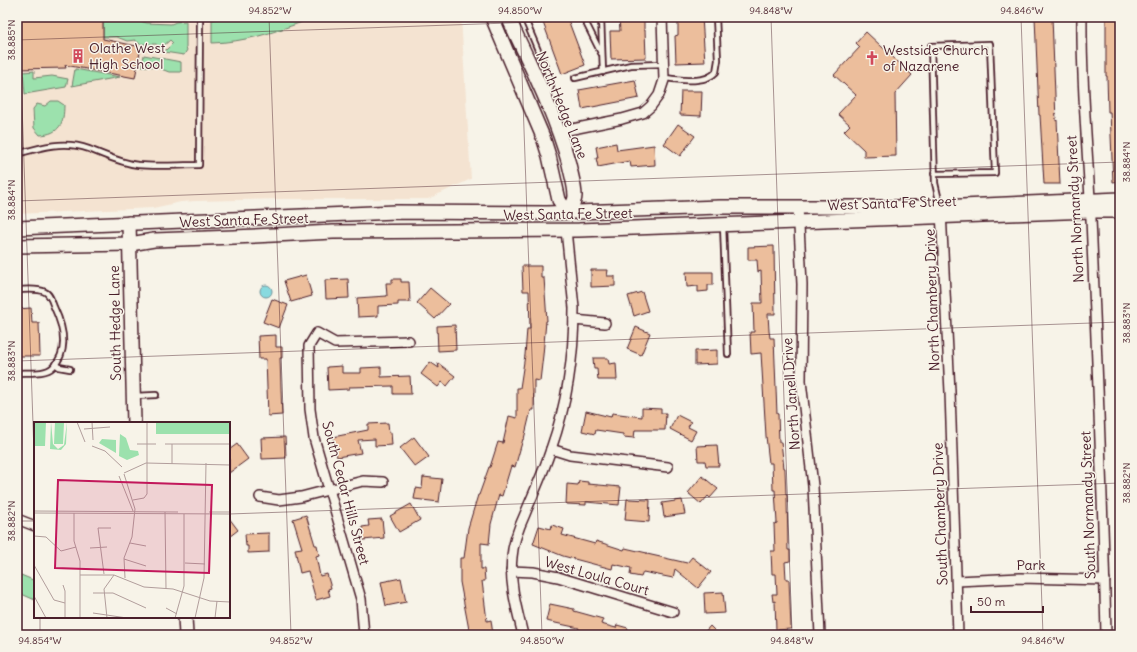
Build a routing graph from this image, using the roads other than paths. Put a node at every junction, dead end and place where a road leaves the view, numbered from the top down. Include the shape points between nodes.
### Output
1 (200, 17) edge
2 (492, 17) edge
3 (508, 17) edge
4 (524, 17) edge
5 (583, 17) edge
6 (601, 17) edge
7 (662, 17) edge
8 (716, 17) edge
9 (1082, 17) edge
10 (602, 55) junction
11 (663, 64) junction
12 (603, 72) junction
13 (575, 78) dead end
14 (664, 78) junction
15 (545, 99) junction
16 (558, 132) junction
17 (17, 154) edge
18 (934, 174) junction
19 (1120, 199) edge
20 (1090, 206) junction
21 (798, 207) junction
22 (1120, 211) edge
23 (566, 212) junction
24 (941, 212) junction
25 (799, 222) junction
26 (129, 223) junction
27 (723, 226) junction
28 (17, 228) edge
29 (566, 230) junction
30 (130, 244) junction
31 (17, 246) edge
32 (17, 290) edge
33 (574, 320) junction
34 (606, 323) dead end
35 (409, 341) dead end
36 (728, 354) dead end
37 (55, 364) junction
38 (70, 369) dead end
39 (17, 373) edge
40 (950, 392) joint
41 (156, 395) dead end
42 (133, 396) junction
43 (1099, 399) joint
44 (134, 422) edge
45 (551, 449) junction
46 (668, 467) dead end
47 (383, 482) dead end
48 (329, 489) junction
49 (260, 497) dead end
50 (17, 519) edge
51 (34, 526) edge
52 (511, 571) junction
53 (1105, 580) junction
54 (956, 581) junction
55 (673, 612) dead end
56 (185, 618) edge
57 (186, 635) edge
58 (364, 635) edge
59 (523, 635) edge
60 (820, 635) edge
61 (958, 635) edge
62 (1106, 635) edge

1 - 17 lane via 199,165 137,165 66,144 44,146
2 - 23 street via 543,137 560,200
3 - 15 street, North Hedge Lane
4 - 15 lane via 550,78 551,87
5 - 10 lane
6 - 10 lane
7 - 11 street
8 - 14 lane via 716,72 708,78 699,80
9 - 20 street, North Normandy Street via 1081,54
10 - 12 lane
11 - 12 lane via 631,65
11 - 14 street
12 - 13 lane
14 - 16 street via 659,95 643,113
15 - 16 street, North Hedge Lane
16 - 23 street, North Hedge Lane via 571,171 576,198
18 - 18 lane via 931,46 990,44 995,172
18 - 24 lane
19 - 20 street, West Santa Fe Street
20 - 22 street, West Santa Fe Street
20 - 24 street, West Santa Fe Street
20 - 43 street, North Normandy Street
21 - 23 street, West Santa Fe Street via 720,206
21 - 24 street, West Santa Fe Street
21 - 25 street, North Janell Drive
23 - 26 street, West Santa Fe Street via 396,212
23 - 29 street
24 - 25 street, West Santa Fe Street
24 - 40 street, North Chambery Drive
25 - 27 street, West Santa Fe Street
25 - 60 street, North Janell Drive via 802,284 801,381 813,486
26 - 28 street, West Santa Fe Street
26 - 30 street, South Hedge Lane
27 - 29 street, West Santa Fe Street
27 - 36 lane
29 - 30 street, West Santa Fe Street via 333,232 154,240
29 - 33 street
30 - 31 street, West Santa Fe Street
30 - 42 street, South Hedge Lane
32 - 37 lane via 40,290 49,296 63,328 62,349
33 - 34 street
33 - 45 street via 564,402
35 - 48 street, South Cedar Hills Street via 335,343 317,333 309,346 310,409 314,438
37 - 38 lane
37 - 39 lane via 46,371
40 - 54 street, South Chambery Drive
41 - 42 lane
42 - 44 street, South Hedge Lane
43 - 53 street, South Normandy Street
45 - 46 street via 570,455
45 - 52 street via 518,531
47 - 48 street via 363,481
48 - 49 street via 279,500
48 - 58 street, South Cedar Hills Street via 361,599
50 - 51 street
52 - 55 street, West Loula Court via 558,577
52 - 59 street
53 - 54 street, Park via 1020,578
53 - 62 street, South Normandy Street
54 - 61 street, South Chambery Drive
56 - 57 street

